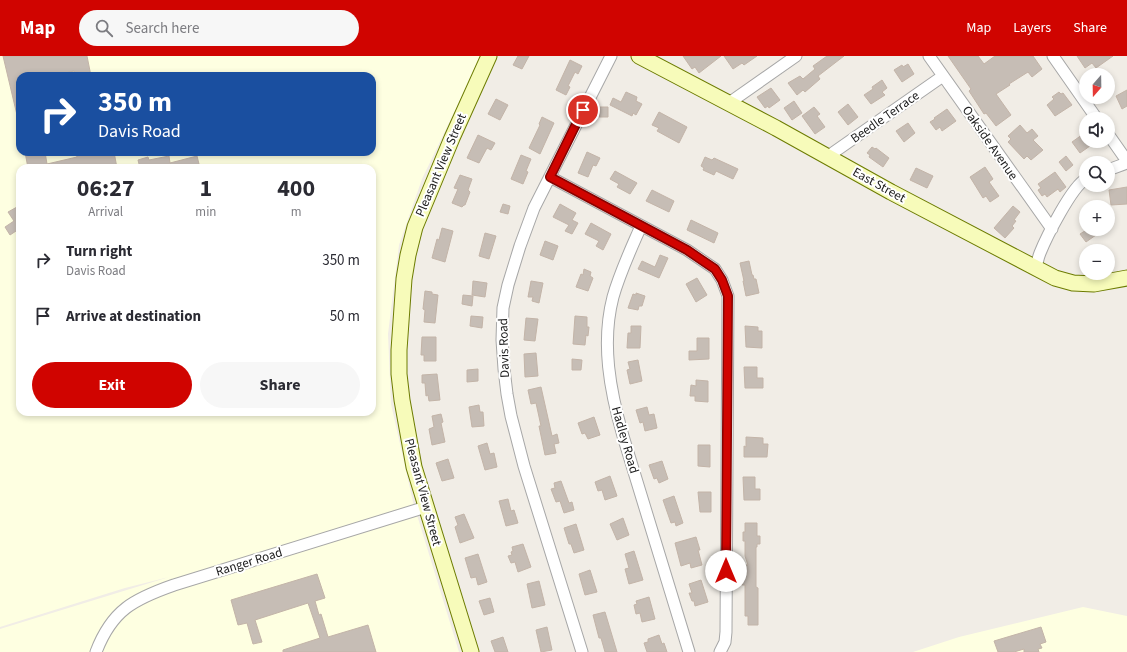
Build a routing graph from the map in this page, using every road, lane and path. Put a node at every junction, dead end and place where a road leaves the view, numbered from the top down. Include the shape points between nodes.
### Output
1 (489, 56) edge
2 (611, 56) edge
3 (639, 56) edge
4 (796, 56) edge
5 (929, 56) edge
6 (1053, 56) edge
7 (943, 76) junction
8 (729, 104) junction
9 (1092, 112) edge
10 (1115, 144) edge
11 (827, 157) junction
12 (1127, 162) edge
13 (1115, 167) edge
14 (550, 177) junction
15 (1079, 185) edge
16 (641, 226) junction
17 (1052, 230) junction
18 (1036, 268) junction
19 (1127, 278) edge
20 (426, 507) junction
21 (96, 652) edge
22 (471, 652) edge
23 (582, 652) edge
24 (689, 652) edge
25 (720, 652) edge

1 - 20 street, Pleasant View Street via 424,203 408,255 400,325 399,374 410,448
2 - 14 street, Davis Road
3 - 8 street, East Street
4 - 8 street
5 - 7 street, Oakside Avenue
6 - 9 street
7 - 11 street, Beedle Terrace
7 - 17 street, Oakside Avenue
8 - 11 street, East Street
10 - 12 street
11 - 18 street, East Street
12 - 13 street
14 - 16 street
14 - 23 street, Davis Road via 534,208 508,285 503,308 502,340 506,394 514,431
15 - 17 street
16 - 24 street, Hadley Road via 613,297 608,323 610,379 621,430
16 - 25 street via 687,250 715,269 728,296 726,632
17 - 18 street via 1039,254
18 - 19 street, East Street via 1055,278 1073,283 1094,284
20 - 21 street, Ranger Road via 148,594 132,602 118,615
20 - 22 street, Pleasant View Street

